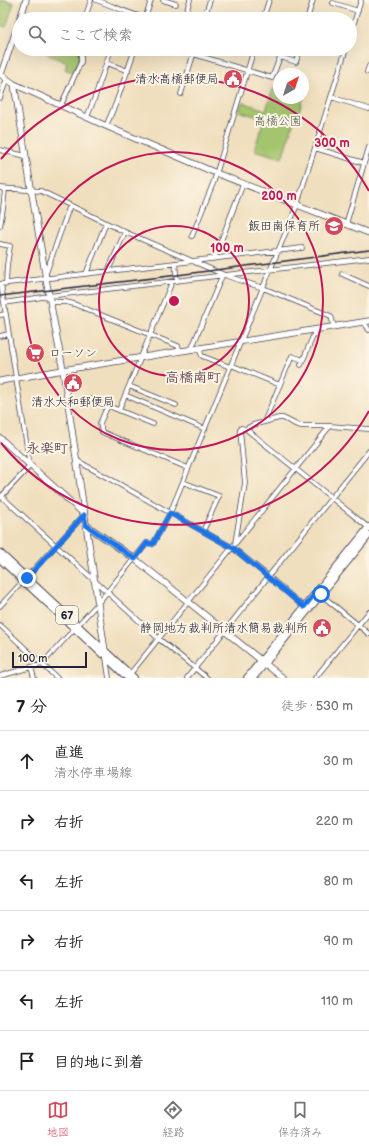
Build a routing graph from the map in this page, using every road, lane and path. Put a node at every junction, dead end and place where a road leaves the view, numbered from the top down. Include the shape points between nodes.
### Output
1 (26, 0) edge
2 (91, 0) edge
3 (96, 0) edge
4 (151, 0) edge
5 (163, 0) edge
6 (190, 0) edge
7 (210, 0) edge
8 (269, 0) edge
9 (313, 0) edge
10 (361, 0) edge
11 (333, 3) dead end
12 (176, 4) dead end
13 (358, 11) junction
14 (22, 12) edge
15 (87, 12) edge
16 (125, 12) edge
17 (147, 12) edge
18 (186, 12) edge
19 (206, 12) edge
20 (265, 12) edge
21 (309, 12) edge
22 (357, 14) edge
23 (12, 40) edge
24 (81, 56) edge
25 (109, 56) edge
26 (133, 56) edge
27 (192, 56) edge
28 (200, 56) edge
29 (252, 56) edge
30 (298, 56) edge
31 (344, 56) edge
32 (107, 63) junction
33 (369, 66) edge
34 (247, 70) junction
35 (128, 71) junction
36 (367, 72) dead end
37 (0, 74) edge
38 (7, 78) junction
39 (14, 84) junction
40 (181, 94) dead end
41 (331, 97) junction
42 (0, 98) edge
43 (61, 105) junction
44 (369, 109) edge
45 (87, 117) junction
46 (106, 126) junction
47 (315, 148) junction
48 (0, 150) edge
49 (368, 150) edge
50 (26, 156) junction
51 (364, 163) junction
52 (216, 174) junction
53 (243, 184) junction
54 (0, 188) edge
55 (5, 189) junction
56 (31, 191) junction
57 (70, 205) junction
58 (297, 205) junction
59 (1, 217) edge
60 (106, 223) junction
61 (346, 224) junction
62 (0, 226) edge
63 (125, 232) junction
64 (369, 233) edge
65 (192, 236) dead end
66 (0, 244) edge
67 (302, 248) dead end
68 (279, 250) junction
69 (369, 258) edge
70 (214, 259) junction
71 (193, 260) junction
72 (175, 263) junction
73 (271, 269) junction
74 (108, 271) junction
75 (86, 274) junction
76 (342, 274) dead end
77 (46, 276) junction
78 (224, 276) junction
79 (175, 282) junction
80 (0, 284) edge
81 (6, 284) junction
82 (369, 286) edge
83 (263, 288) junction
84 (50, 299) junction
85 (4, 303) junction
86 (6, 314) junction
87 (0, 315) edge
88 (367, 322) edge
89 (334, 327) junction
90 (316, 329) junction
91 (369, 330) edge
92 (9, 334) junction
93 (150, 335) junction
94 (0, 336) edge
95 (241, 342) junction
96 (198, 348) junction
97 (191, 350) junction
98 (180, 351) junction
99 (141, 358) junction
100 (231, 366) junction
101 (62, 370) junction
102 (16, 379) junction
103 (0, 381) edge
104 (129, 386) junction
105 (280, 386) junction
106 (125, 395) junction
107 (91, 399) dead end
108 (108, 405) junction
109 (176, 405) dead end
110 (119, 410) junction
111 (264, 422) junction
112 (153, 424) dead end
113 (330, 426) junction
114 (205, 429) junction
115 (246, 429) junction
116 (369, 429) edge
117 (0, 438) edge
118 (369, 451) edge
119 (76, 460) junction
120 (30, 466) junction
121 (188, 468) junction
122 (296, 470) junction
123 (183, 482) junction
124 (0, 496) edge
125 (331, 498) junction
126 (170, 513) junction
127 (84, 515) junction
128 (86, 525) junction
129 (369, 528) edge
130 (203, 531) junction
131 (369, 535) edge
132 (56, 546) junction
133 (234, 546) junction
134 (0, 553) edge
135 (0, 559) edge
136 (135, 559) junction
137 (268, 576) junction
138 (25, 579) junction
139 (95, 582) junction
140 (107, 593) junction
141 (319, 593) junction
142 (188, 602) junction
143 (98, 603) junction
144 (0, 606) edge
145 (304, 607) junction
146 (369, 612) edge
147 (0, 625) edge
148 (358, 625) junction
149 (76, 626) junction
150 (224, 631) junction
151 (369, 634) edge
152 (158, 639) junction
153 (106, 654) junction
154 (263, 662) junction
155 (42, 664) junction
156 (31, 668) junction
157 (194, 668) junction
158 (1, 675) edge
159 (131, 677) edge
160 (34, 678) edge
161 (57, 678) edge
162 (109, 678) edge
163 (187, 678) edge
164 (207, 678) edge
165 (247, 678) edge
166 (253, 678) edge
167 (283, 678) edge
168 (316, 678) edge

1 - 14 street
2 - 15 street
3 - 16 street
4 - 17 street
5 - 12 street
6 - 18 street
7 - 19 street
8 - 20 street
9 - 21 street
10 - 13 street
11 - 13 street
13 - 22 street
23 - 37 street
24 - 43 street via 81,62
25 - 32 street
26 - 35 street
27 - 40 street
28 - 34 street
29 - 34 street
30 - 34 street via 296,62 280,57 272,78
31 - 41 street
32 - 35 street
32 - 45 street
33 - 36 street
34 - 52 street
35 - 46 street
37 - 38 street
38 - 39 street
38 - 42 street
39 - 43 street
39 - 50 street
41 - 44 street
41 - 47 street
43 - 45 street
45 - 46 street
46 - 52 street
47 - 51 street
47 - 58 street
48 - 50 street
49 - 51 street
50 - 56 street
51 - 61 street
52 - 53 street
52 - 65 street
53 - 58 street
53 - 70 street
54 - 55 street
55 - 56 street
55 - 59 street
56 - 57 street via 41,191
56 - 77 street
57 - 60 street
57 - 77 street
58 - 61 street
58 - 68 street
59 - 62 street
60 - 63 street
60 - 75 street
61 - 64 street
63 - 71 street
63 - 74 street
66 - 81 street via 10,246
67 - 68 street
68 - 70 street
68 - 73 street
69 - 73 street
70 - 71 street
71 - 72 street
71 - 78 street
72 - 74 street
72 - 79 street
73 - 78 street
73 - 83 street
74 - 75 street
75 - 77 street
76 - 82 street
77 - 81 street
77 - 84 street
78 - 79 street
78 - 83 street
78 - 97 street
79 - 84 street
79 - 93 street
80 - 81 street
80 - 85 street
83 - 89 street via 331,316
83 - 95 street
84 - 85 street
84 - 93 street via 74,304
84 - 101 street
85 - 86 street
86 - 87 street
86 - 92 street
88 - 89 street
88 - 91 street
89 - 90 street
90 - 95 street
90 - 105 street via 302,363 292,356
92 - 94 street
92 - 102 street
93 - 98 street via 178,346
93 - 99 street
95 - 96 street
95 - 100 street
96 - 97 street
96 - 100 street via 202,356
97 - 98 street
98 - 99 street
99 - 101 street
99 - 104 street
100 - 105 street
100 - 114 street
101 - 102 street
101 - 119 street
102 - 103 street
102 - 120 street
104 - 106 street
104 - 109 street
105 - 111 street
106 - 110 street
106 - 114 street
107 - 108 street
108 - 110 street
108 - 121 street via 100,423 102,432
110 - 112 street
111 - 113 street via 283,418 302,426
111 - 115 street
113 - 116 street
113 - 122 street
114 - 121 street
115 - 122 street
115 - 133 street via 240,430 245,483
117 - 120 street
118 - 125 street
119 - 126 street
119 - 127 street
120 - 124 street
120 - 127 street
121 - 123 street
122 - 125 street
122 - 133 street
123 - 126 street
123 - 130 street via 219,496
124 - 132 street
125 - 129 street
125 - 137 street
126 - 130 street
126 - 136 street via 153,544 147,543
127 - 128 street
127 - 132 street
128 - 136 street
128 - 139 street
129 - 141 main road
130 - 133 street
131 - 141 main road
132 - 138 street
132 - 139 street
133 - 137 street
133 - 142 street
134 - 138 main road, 67
135 - 138 main road, 67
136 - 140 street
136 - 142 street
137 - 145 street
137 - 150 street
138 - 144 street
138 - 149 main road, 67
139 - 140 street
139 - 143 street
140 - 143 street
140 - 152 street
141 - 145 main road
141 - 148 street
141 - 154 main road
142 - 150 street
142 - 152 street
143 - 149 street
143 - 153 street
145 - 154 main road
146 - 148 street
147 - 155 street
148 - 151 street
148 - 168 street
149 - 153 main road, 67
149 - 155 street
150 - 154 street
150 - 157 street
152 - 157 street
152 - 159 street
153 - 159 main road, 67
153 - 162 street
154 - 165 main road
154 - 166 main road
154 - 167 street
155 - 156 street
155 - 161 street
156 - 158 street
156 - 160 street
157 - 163 street
157 - 164 street

